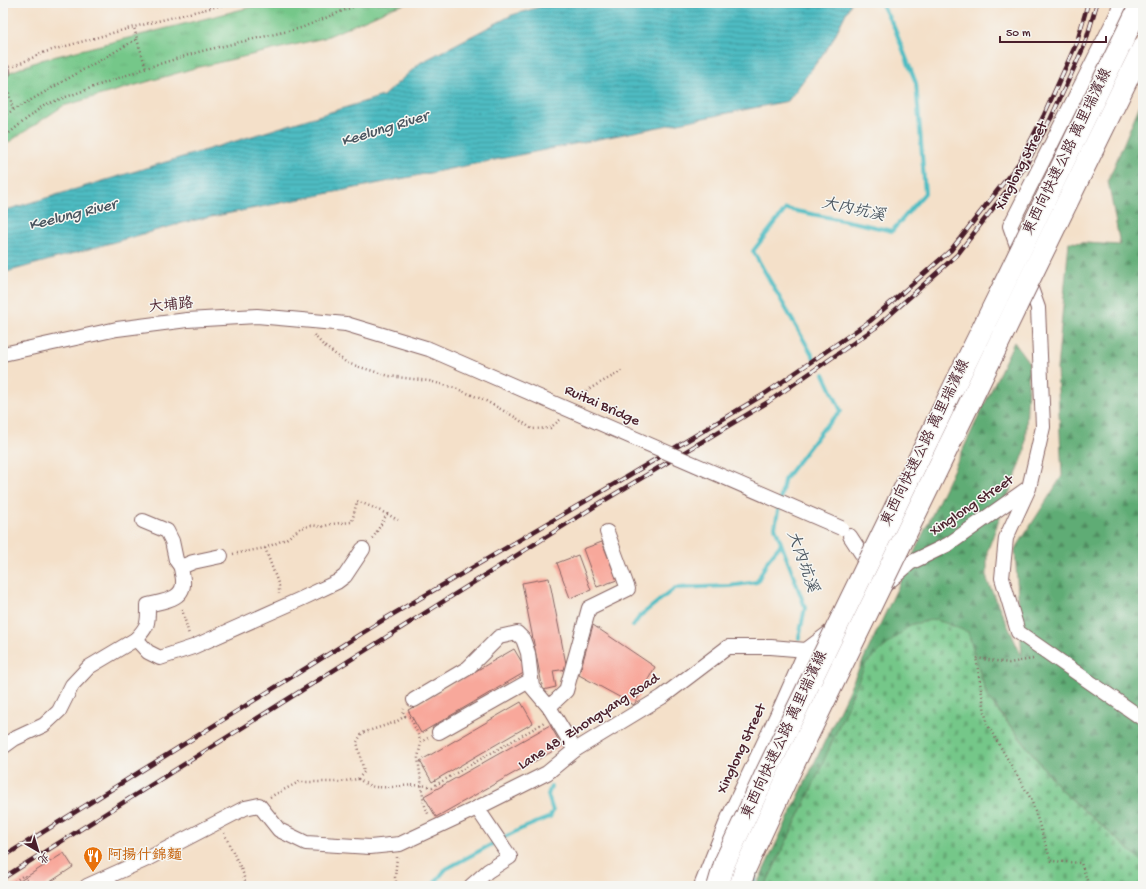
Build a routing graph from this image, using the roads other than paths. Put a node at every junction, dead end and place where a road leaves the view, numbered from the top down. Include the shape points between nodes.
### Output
1 (1120, 3) edge
2 (1141, 3) edge
3 (1143, 47) edge
4 (346, 324) joint
5 (3, 354) edge
6 (1029, 488) junction
7 (143, 521) dead end
8 (608, 532) dead end
9 (846, 532) junction
10 (363, 549) road end
11 (221, 556) road end
12 (910, 563) junction
13 (180, 567) junction
14 (858, 610) junction
15 (136, 639) junction
16 (806, 650) junction
17 (531, 680) junction
18 (414, 700) road end
19 (551, 711) junction
20 (1143, 719) edge
21 (439, 732) road end
22 (3, 747) edge
23 (575, 750) junction
24 (477, 808) junction
25 (87, 886) edge
26 (471, 886) edge
27 (701, 886) edge
28 (718, 886) edge
29 (740, 886) edge

1 - 6 street, Xinglong Street via 1117,14 1010,226 1038,308 1043,426
2 - 28 highway, 東西向快速公路 萬里瑞濱線, bridge via 767,771 726,862
3 - 29 highway, 東西向快速公路 萬里瑞濱線, bridge via 786,780 745,869
4 - 5 street, 大埔路 via 257,316 188,320 117,329
4 - 9 street, Ruitai Bridge, bridge via 429,349
6 - 12 street, Xinglong Street via 949,544
6 - 20 street via 1006,538 1002,578 1018,632
7 - 13 street via 167,531
8 - 19 street via 628,590 589,608 566,691
9 - 12 street
9 - 14 street via 863,556 866,583
10 - 15 street via 345,576 337,582 193,646 160,658 148,652
11 - 13 street
12 - 14 street, Xinglong Street
13 - 15 street via 184,581 182,591 178,596 148,605 148,622 145,630
14 - 16 street, Xinglong Street
15 - 22 street via 89,667 72,685 59,711 44,725
16 - 23 street, Lane 48, Zhongyang Road via 728,647 662,696
16 - 27 street, Xinglong Street via 729,816
17 - 18 street via 528,653 517,633 500,637 468,668
17 - 19 street via 532,687
17 - 21 street
19 - 23 street
23 - 24 street, Lane 48, Zhongyang Road via 546,773
24 - 25 street, Lane 48, Zhongyang Road via 400,844 370,847 306,843 279,830 259,805 245,808 147,859
24 - 26 street via 510,857

